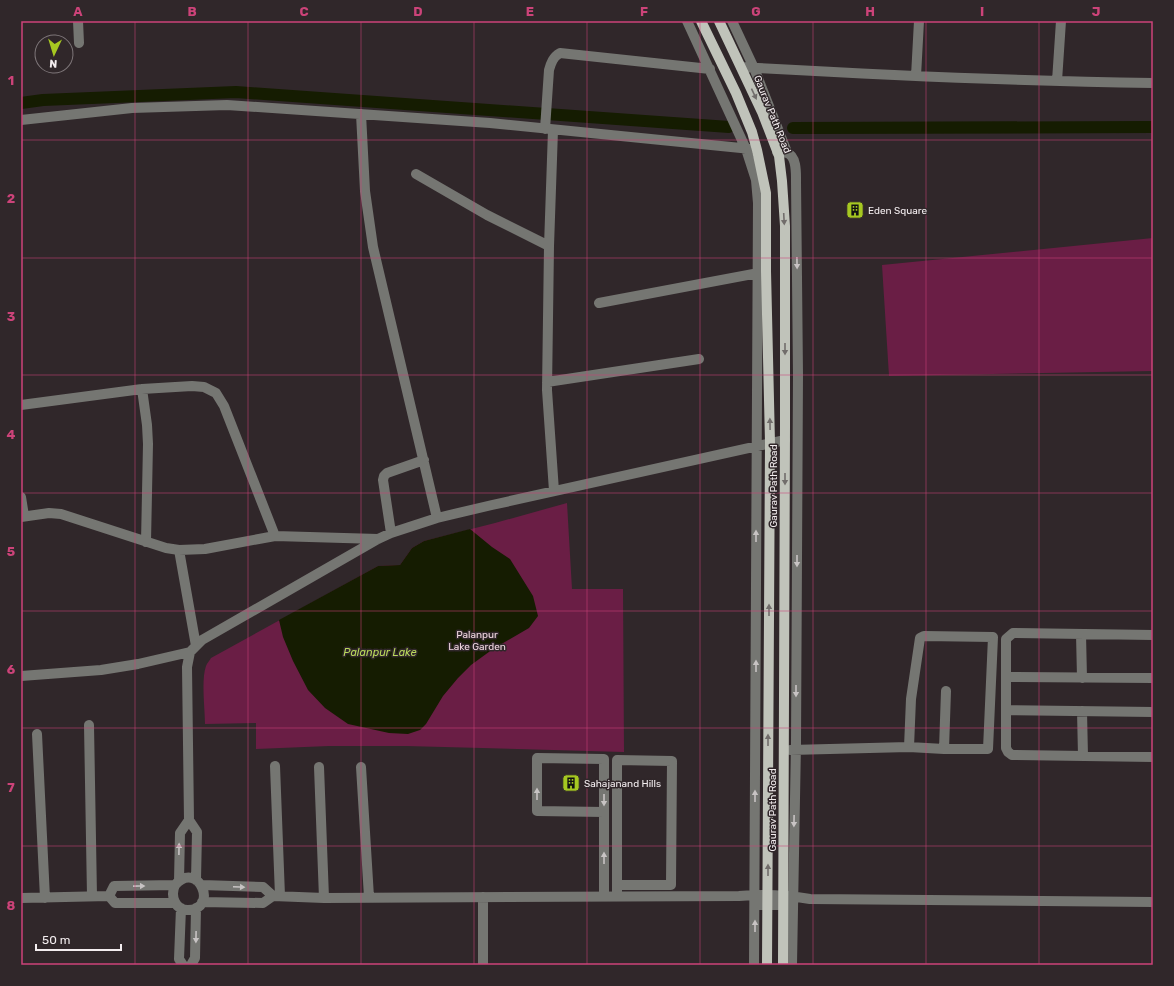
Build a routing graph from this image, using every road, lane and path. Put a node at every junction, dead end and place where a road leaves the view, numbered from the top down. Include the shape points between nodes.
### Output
1 (78, 21) edge
2 (686, 21) edge
3 (701, 21) edge
4 (719, 21) edge
5 (732, 21) edge
6 (919, 21) edge
7 (1061, 21) edge
8 (79, 43) dead end
9 (741, 67) junction
10 (754, 68) junction
11 (710, 69) junction
12 (916, 76) junction
13 (1057, 82) junction
14 (1153, 83) edge
15 (762, 112) junction
16 (361, 114) junction
17 (746, 117) junction
18 (21, 120) edge
19 (548, 126) junction
20 (768, 129) junction
21 (752, 132) junction
22 (746, 149) junction
23 (757, 150) junction
24 (782, 152) junction
25 (416, 174) dead end
26 (549, 246) junction
27 (762, 272) junction
28 (599, 303) dead end
29 (699, 359) dead end
30 (547, 382) junction
31 (142, 389) junction
32 (21, 405) edge
33 (785, 440) junction
34 (770, 443) junction
35 (756, 446) junction
36 (424, 460) junction
37 (554, 491) junction
38 (21, 497) edge
39 (22, 517) edge
40 (437, 518) junction
41 (391, 533) junction
42 (275, 536) junction
43 (378, 539) junction
44 (146, 542) junction
45 (179, 550) junction
46 (1081, 634) junction
47 (1153, 635) edge
48 (193, 649) junction
49 (21, 676) edge
50 (1006, 677) junction
51 (1082, 678) junction
52 (1153, 678) edge
53 (946, 691) dead end
54 (1006, 710) junction
55 (1082, 711) junction
56 (1153, 712) edge
57 (89, 725) dead end
58 (37, 734) dead end
59 (910, 747) junction
60 (944, 749) junction
61 (784, 750) junction
62 (796, 750) junction
63 (1083, 756) junction
64 (1153, 757) edge
65 (275, 766) dead end
66 (319, 767) dead end
67 (362, 767) dead end
68 (604, 812) junction
69 (189, 820) junction
70 (177, 883) junction
71 (199, 883) junction
72 (617, 885) junction
73 (92, 896) junction
74 (109, 896) junction
75 (276, 896) junction
76 (369, 897) junction
77 (483, 897) junction
78 (604, 897) junction
79 (617, 897) junction
80 (21, 898) edge
81 (45, 898) junction
82 (324, 898) junction
83 (755, 900) junction
84 (767, 900) junction
85 (788, 901) junction
86 (1153, 902) edge
87 (178, 905) junction
88 (199, 905) junction
89 (183, 965) edge
90 (191, 965) edge
91 (483, 965) edge
92 (754, 965) edge
93 (767, 965) edge
94 (783, 965) edge
95 (792, 965) edge

1 - 8 street
2 - 11 street
3 - 17 main road, Gaurav Path Road
4 - 9 main road, Gaurav Path Road
5 - 10 street
6 - 12 street
7 - 13 street
9 - 10 street
9 -> 15 main road, Gaurav Path Road
10 - 12 street
10 - 24 street
11 - 19 street via 560,53 552,61 549,70
11 - 22 street
12 - 13 street
13 - 14 street
15 - 17 main road
15 - 20 main road, Gaurav Path Road
16 - 18 street via 227,105 132,108
16 - 19 street
16 - 36 street via 365,191 373,247
17 - 21 main road, Gaurav Path Road
19 - 22 street
19 - 26 street
20 - 21 main road
20 - 24 main road, Gaurav Path Road
21 - 23 main road, Gaurav Path Road
22 - 23 street
22 - 27 street via 756,180
23 - 27 main road, Gaurav Path Road via 766,193
24 -> 33 main road, Gaurav Path Road via 779,156 785,226
24 -> 62 street via 791,155 793,159 796,182
25 - 26 street via 487,215
26 - 30 street
27 - 28 street
34 -> 27 main road, Gaurav Path Road
27 - 35 street
29 - 30 street
30 - 37 street
31 - 32 street
31 - 42 street via 192,386 204,387 216,393 224,406
31 - 44 street via 148,444
33 - 34 street
33 -> 61 main road, Gaurav Path Road
34 - 35 street
84 -> 34 main road, Gaurav Path Road
35 - 37 street
83 -> 35 street
36 - 40 street
36 - 41 street via 384,476
37 - 40 street
38 - 39 street
39 - 44 street via 61,514
40 - 41 street
41 - 43 street
42 - 43 street
42 - 45 street via 205,549
43 - 48 street via 202,640
44 - 45 street
45 - 48 street
46 - 47 street
46 - 50 street via 1009,636 1006,639
46 - 51 street
48 - 49 street via 138,664 101,670
48 - 69 street via 187,667
50 - 51 street
50 - 54 street
51 - 52 street
53 - 60 street
54 - 55 street
54 - 63 street via 1006,748 1012,755
55 - 56 street
55 - 63 street
57 - 73 street
58 - 81 street
59 - 60 street
59 - 60 street via 911,699 920,638 992,637 988,749
59 - 62 street
61 - 62 street
61 - 85 main road, Gaurav Path Road
62 -> 85 street
63 - 64 street
65 - 75 street
66 - 82 street
67 - 76 street
68 -> 68 street via 537,811 537,758 604,759
78 -> 68 street
70 -> 69 street via 180,833
69 - 71 street via 197,832
70 - 71 street via 187,878
74 -> 70 street via 114,886
70 - 87 street via 172,894
71 -> 75 street via 263,887
71 - 88 street via 204,894
72 - 72 street via 617,760 672,761 671,885
72 - 79 street
73 - 74 street
73 - 81 street
74 - 87 street via 115,903
75 - 82 street
75 - 88 street via 263,903
76 - 77 street
76 - 82 street
77 - 78 street
77 - 91 street
78 - 79 street
79 - 83 street via 739,896
80 - 81 street
83 - 84 street
92 -> 83 street
84 - 85 street
84 - 93 main road, Gaurav Path Road
85 - 86 street
85 - 94 main road, Gaurav Path Road
85 - 95 street
87 - 88 street via 191,910
87 - 89 street via 179,959
88 -> 90 street via 195,958

